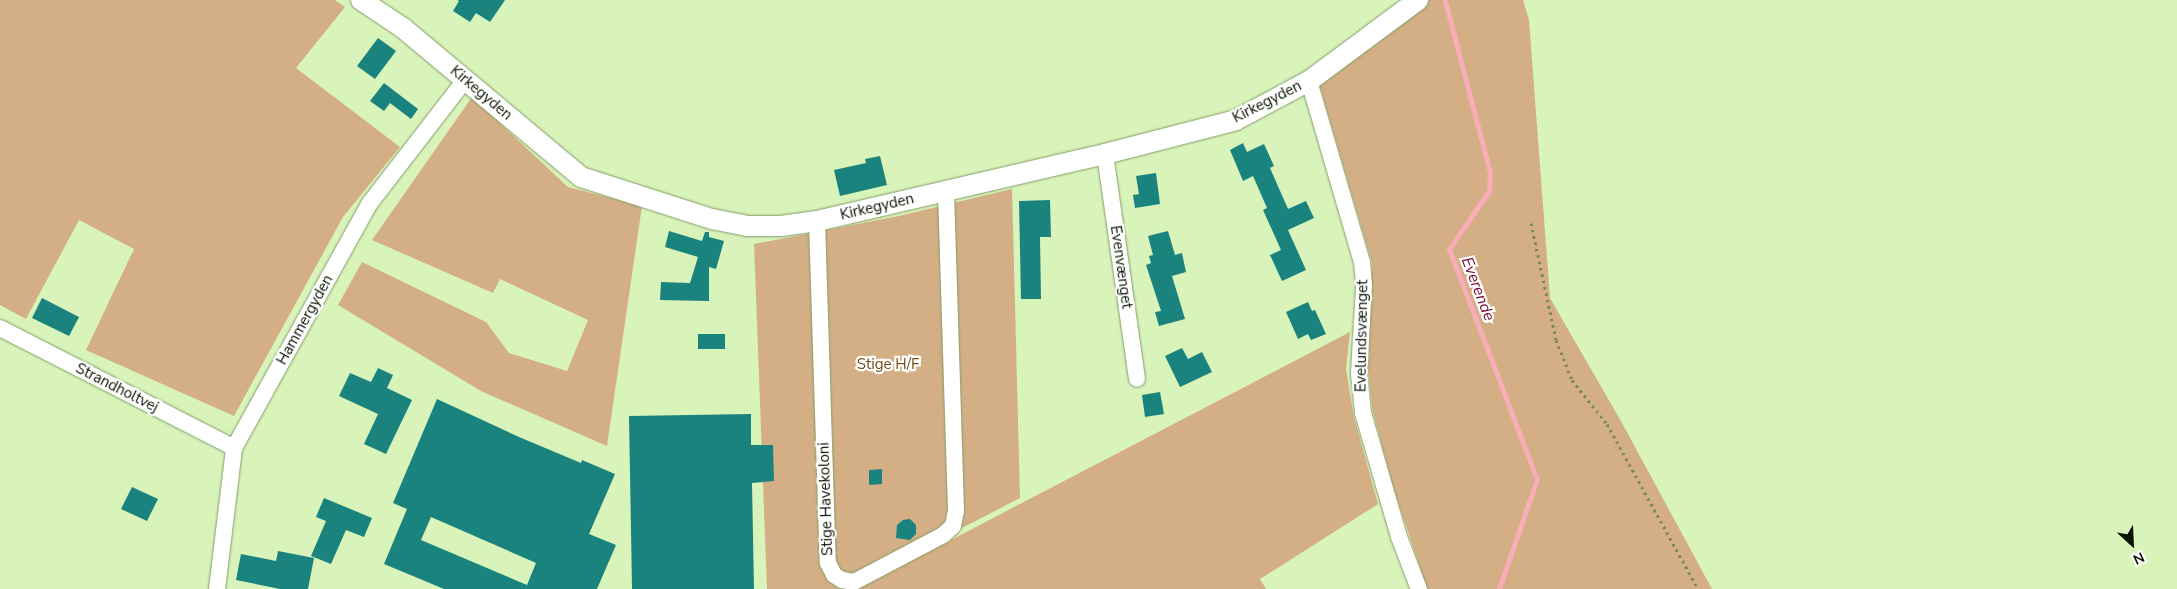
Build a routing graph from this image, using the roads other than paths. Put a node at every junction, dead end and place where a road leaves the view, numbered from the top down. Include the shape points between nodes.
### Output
1 (360, 0) edge
2 (1418, 0) edge
3 (465, 80) junction
4 (1309, 81) junction
5 (1105, 154) junction
6 (946, 191) junction
7 (817, 221) junction
8 (0, 328) edge
9 (1137, 379) dead end
10 (234, 448) junction
11 (217, 589) edge
12 (1419, 589) edge

1 - 3 street, Kirkegyden via 404,28
2 - 4 street, Kirkegyden
3 - 7 street, Kirkegyden via 581,176 672,208 748,226
3 - 10 street, Hammergyden via 370,203
4 - 5 street, Kirkegyden via 1236,120
4 - 12 street, Evelundsvænget via 1362,262 1364,286 1359,374 1363,413 1399,537
5 - 6 street, Kirkegyden
5 - 9 street, Evenvænget
6 - 7 street, Kirkegyden
6 - 7 street, Stige Havekoloni via 956,510 953,526 943,535 854,582 842,580 828,563
8 - 10 street, Strandholtvej
10 - 11 street, Hammergyden

